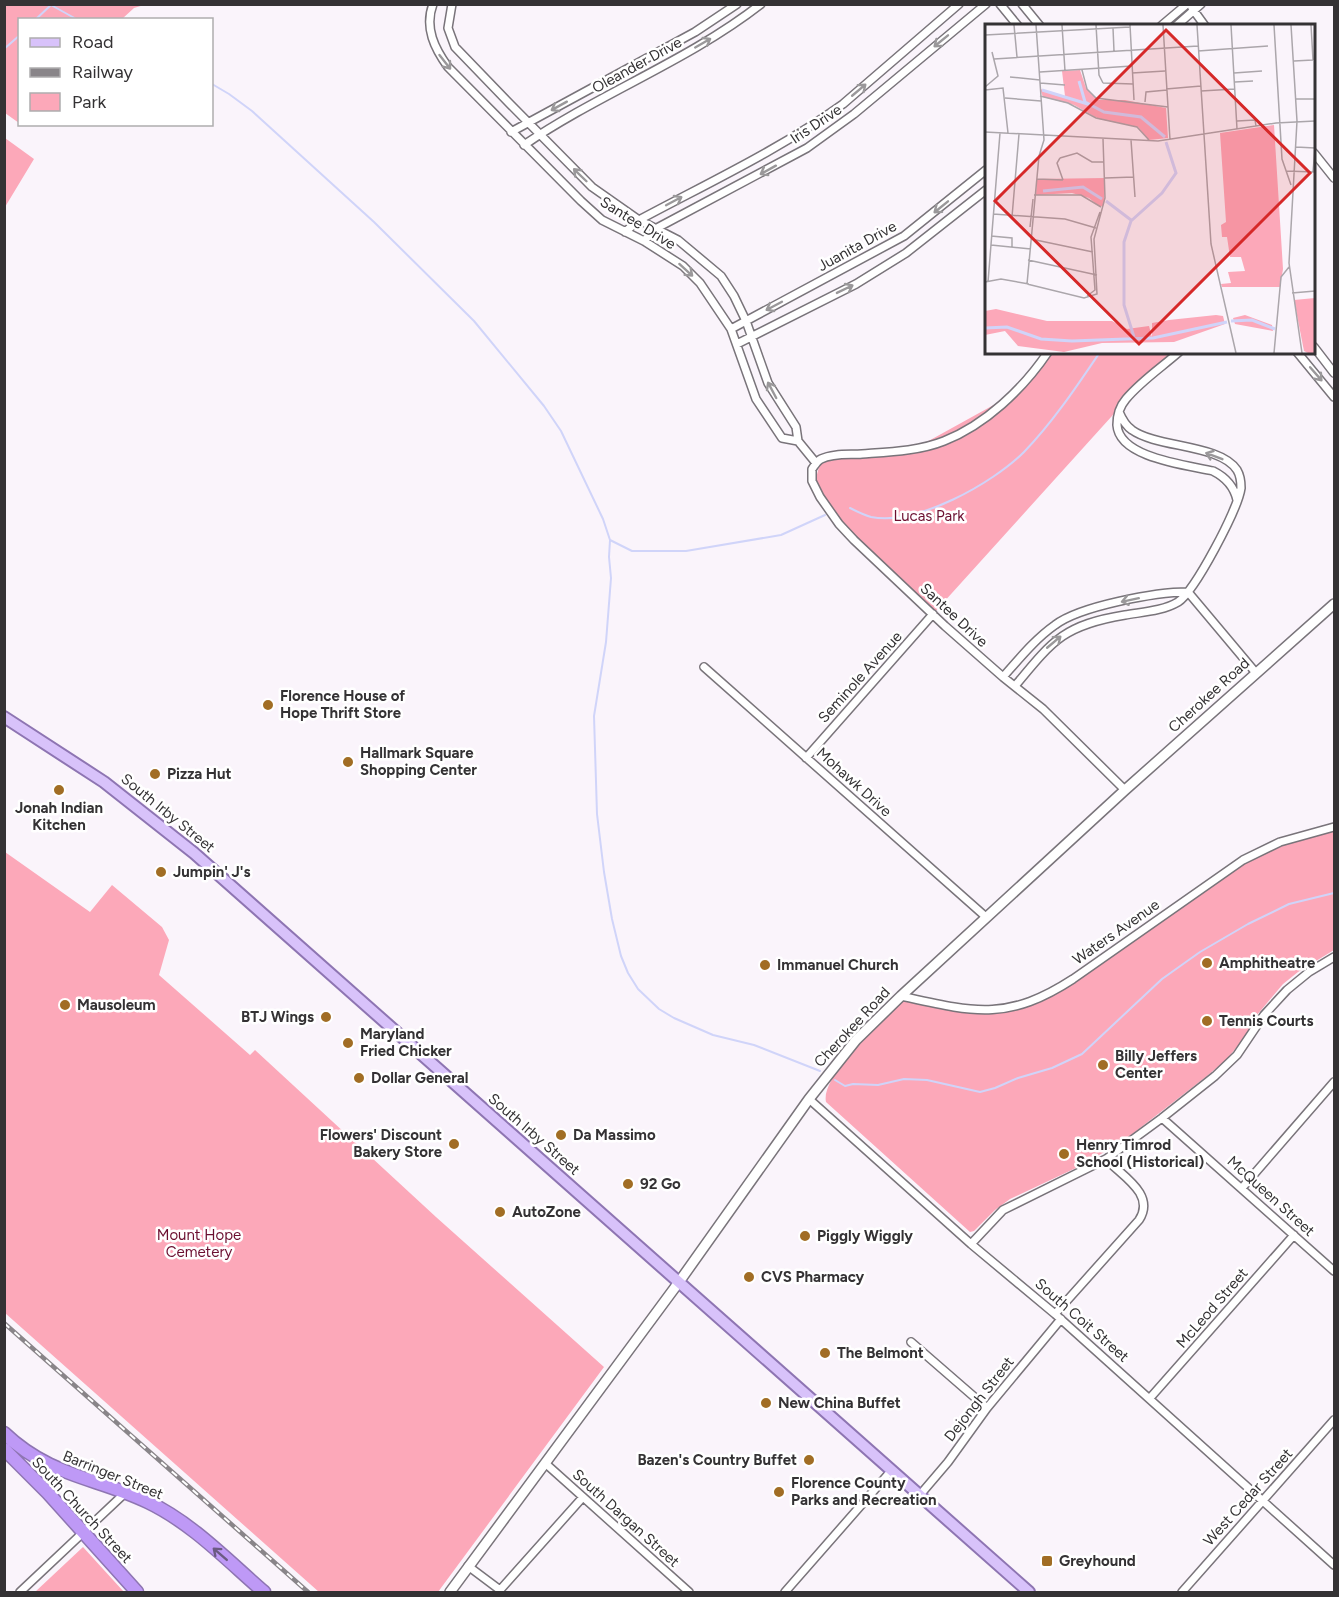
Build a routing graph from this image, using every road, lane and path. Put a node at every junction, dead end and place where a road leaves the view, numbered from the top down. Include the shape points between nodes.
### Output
1 (737, 4) edge
2 (761, 4) edge
3 (959, 4) edge
4 (986, 4) edge
5 (1000, 4) edge
6 (1022, 4) edge
7 (1201, 4) edge
8 (432, 6) edge
9 (1190, 7) edge
10 (451, 8) edge
11 (1016, 24) edge
12 (1038, 24) edge
13 (1164, 24) edge
14 (1177, 24) edge
15 (1203, 24) edge
16 (528, 122) junction
17 (511, 132) junction
18 (541, 134) junction
19 (525, 145) junction
20 (1315, 154) edge
21 (985, 172) edge
22 (1335, 178) edge
23 (985, 192) edge
24 (639, 220) junction
25 (657, 228) junction
26 (625, 232) junction
27 (644, 241) junction
28 (746, 321) junction
29 (731, 329) junction
30 (751, 336) junction
31 (737, 344) junction
32 (1315, 348) edge
33 (1046, 354) edge
34 (1177, 354) edge
35 (1299, 354) edge
36 (1335, 372) edge
37 (1335, 397) edge
38 (1119, 412) junction
39 (798, 441) junction
40 (816, 464) junction
41 (1237, 500) junction
42 (1188, 592) junction
43 (1335, 604) edge
44 (933, 614) junction
45 (704, 667) dead end
46 (1256, 673) junction
47 (1003, 677) junction
48 (1015, 686) junction
49 (4, 717) edge
50 (806, 758) junction
51 (1125, 790) junction
52 (1335, 827) edge
53 (986, 917) junction
54 (1335, 957) edge
55 (901, 996) junction
56 (1335, 1082) edge
57 (809, 1099) junction
58 (1162, 1118) junction
59 (1106, 1159) junction
60 (1242, 1188) junction
61 (1294, 1235) junction
62 (971, 1244) junction
63 (1335, 1259) edge
64 (1332, 1268) edge
65 (679, 1282) junction
66 (1058, 1317) junction
67 (910, 1342) dead end
68 (1150, 1398) junction
69 (987, 1408) junction
70 (1335, 1420) edge
71 (4, 1433) edge
72 (4, 1449) edge
73 (545, 1463) junction
74 (891, 1471) junction
75 (64, 1473) junction
76 (48, 1493) junction
77 (125, 1493) junction
78 (919, 1496) junction
79 (583, 1497) junction
80 (1263, 1500) junction
81 (84, 1533) junction
82 (1335, 1565) edge
83 (468, 1566) junction
84 (20, 1593) edge
85 (137, 1593) edge
86 (264, 1593) edge
87 (450, 1593) edge
88 (689, 1593) edge
89 (785, 1593) edge
90 (1029, 1593) edge
91 (1182, 1593) edge

1 -> 16 street, Oleander Drive via 695,32
18 -> 2 street, Oleander Drive via 709,40
24 -> 3 street, Iris Drive via 785,143 824,118
4 -> 25 street, Iris Drive via 807,148
5 - 11 street
6 - 12 street
7 - 9 street
8 -> 17 street, Santee Drive via 429,25 438,53
9 - 13 street
9 - 14 street
9 - 15 street
10 - 16 street, Santee Drive via 448,28 455,47
16 - 17 street, Oleander Drive
16 - 18 street, Santee Drive
17 - 19 street, Santee Drive
18 - 19 street, Oleander Drive
24 -> 18 street, Santee Drive via 592,187
19 - 26 street, Santee Drive via 602,220
20 - 22 street
21 -> 28 street, Juanita Drive via 904,236
30 -> 23 street, Juanita Drive via 856,284 906,253
24 - 25 street, Santee Drive
24 - 26 street, Iris Drive
25 - 27 street, Iris Drive
25 - 28 street, Santee Drive via 721,276
26 - 27 street, Santee Drive
27 -> 29 street, Santee Drive via 691,274
28 - 29 street, Juanita Drive
28 - 30 street, Santee Drive
29 - 31 street, Santee Drive
30 - 31 street, Juanita Drive
39 -> 30 street, Santee Drive via 796,427 768,384
31 - 39 street, Santee Drive via 756,399 782,438
32 - 36 street
33 - 40 street via 1018,391 958,435 930,446 828,457
34 - 38 street via 1131,394
35 -> 37 street
38 - 41 street via 1117,428 1129,446 1220,474 1231,484
41 -> 38 street via 1241,483 1231,465 1215,455 1141,435 1127,426
39 - 40 street, Santee Drive
40 - 44 street, Santee Drive via 811,472 814,486 839,524
41 - 42 street
42 - 46 street
42 -> 47 street via 1169,592 1074,613 1045,633
48 -> 42 street via 1047,648 1068,631 1101,619 1163,608
43 - 46 street, Cherokee Road
44 - 47 street, Santee Drive
44 - 50 street, Seminole Avenue
45 - 50 street, Mohawk Drive
46 - 51 street, Cherokee Road
47 - 48 street, Santee Drive
48 - 51 street, Santee Drive
49 - 65 main road, South Irby Street via 104,782 194,853
50 - 53 street, Mohawk Drive
51 - 53 street, Cherokee Road
52 - 55 street, Waters Avenue via 1280,842 1243,860 1073,979 1025,1004 975,1011
53 - 55 street, Cherokee Road
54 - 58 street via 1287,990 1237,1055
55 - 57 street, Cherokee Road via 856,1040
56 - 60 street
57 - 62 street, South Coit Street
57 - 65 street, Cherokee Road
58 - 59 street
58 - 60 street, McQueen Street
59 - 62 street via 1004,1210
59 - 66 street, Dejongh Street via 1141,1194 1144,1208 1139,1220
60 - 61 street, McQueen Street
61 - 64 street, McQueen Street
61 - 68 street, McLeod Street
62 - 66 street, South Coit Street
63 - 64 street
65 - 73 street, Cherokee Road
65 - 74 main road, South Irby Street
66 - 68 street, South Coit Street
66 - 69 street, Dejongh Street
67 - 69 street
68 - 80 street, South Coit Street
69 - 78 street, Dejongh Street
70 - 80 street, West Cedar Street
71 - 75 highway, Barringer Street
72 - 76 highway, South Church Street
73 - 79 street, South Dargan Street
73 - 83 street, Cherokee Road
74 - 78 main road, South Irby Street
74 - 89 street
75 - 76 highway via 56,1473 46,1483
75 - 77 highway, Barringer Street
76 - 81 highway, South Church Street
77 - 81 street
86 -> 77 highway, Barringer Street via 183,1523 149,1502
78 - 90 main road, South Irby Street
79 - 83 street via 500,1590
79 - 88 street, South Dargan Street
80 - 82 street, South Coit Street
80 - 91 street, West Cedar Street
81 - 84 street
81 - 85 highway, South Church Street
83 - 87 street, Cherokee Road

